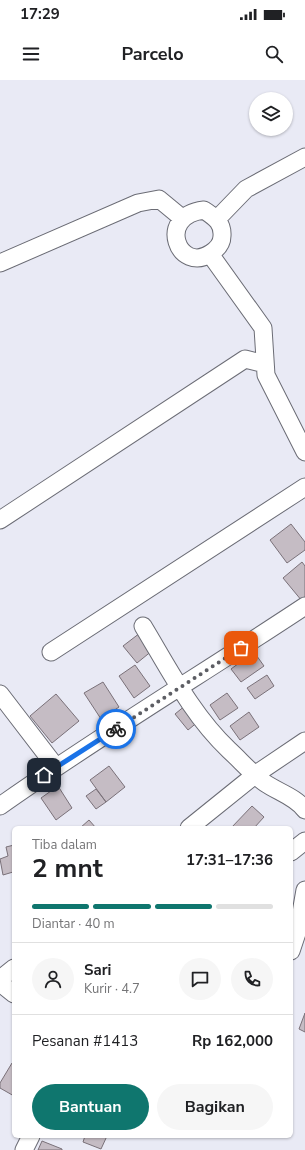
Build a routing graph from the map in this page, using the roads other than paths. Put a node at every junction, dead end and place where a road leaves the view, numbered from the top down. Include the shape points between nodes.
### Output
1 (305, 157) edge
2 (182, 218) junction
3 (217, 219) junction
4 (210, 254) junction
5 (0, 263) edge
6 (265, 364) junction
7 (305, 452) edge
8 (305, 487) edge
9 (0, 520) edge
10 (305, 606) edge
11 (143, 626) dead end
12 (51, 652) dead end
13 (180, 688) junction
14 (0, 694) edge
15 (305, 741) edge
16 (56, 767) junction
17 (256, 774) junction
18 (0, 806) edge
19 (305, 810) edge
20 (191, 826) edge
21 (305, 841) edge
22 (293, 850) edge
23 (305, 890) edge
24 (296, 953) edge
25 (12, 970) edge
26 (0, 980) edge
27 (0, 983) edge
28 (12, 992) edge
29 (30, 1138) edge
30 (24, 1150) edge

1 - 3 street via 246,189
2 - 3 street via 192,211 204,210
2 - 4 street via 176,227 176,240 180,249 189,257 203,258
2 - 5 street via 159,199 138,203
3 - 4 street via 223,229 222,242
4 - 6 street via 263,328
6 - 7 street via 266,374
6 - 9 street via 245,359
8 - 12 street
10 - 13 street
11 - 13 street
13 - 16 street
13 - 17 street via 190,706 228,749
14 - 16 street
15 - 17 street
16 - 18 street
17 - 19 street
17 - 20 street
21 - 22 street
23 - 24 street
25 - 26 street
27 - 28 street
29 - 30 street

